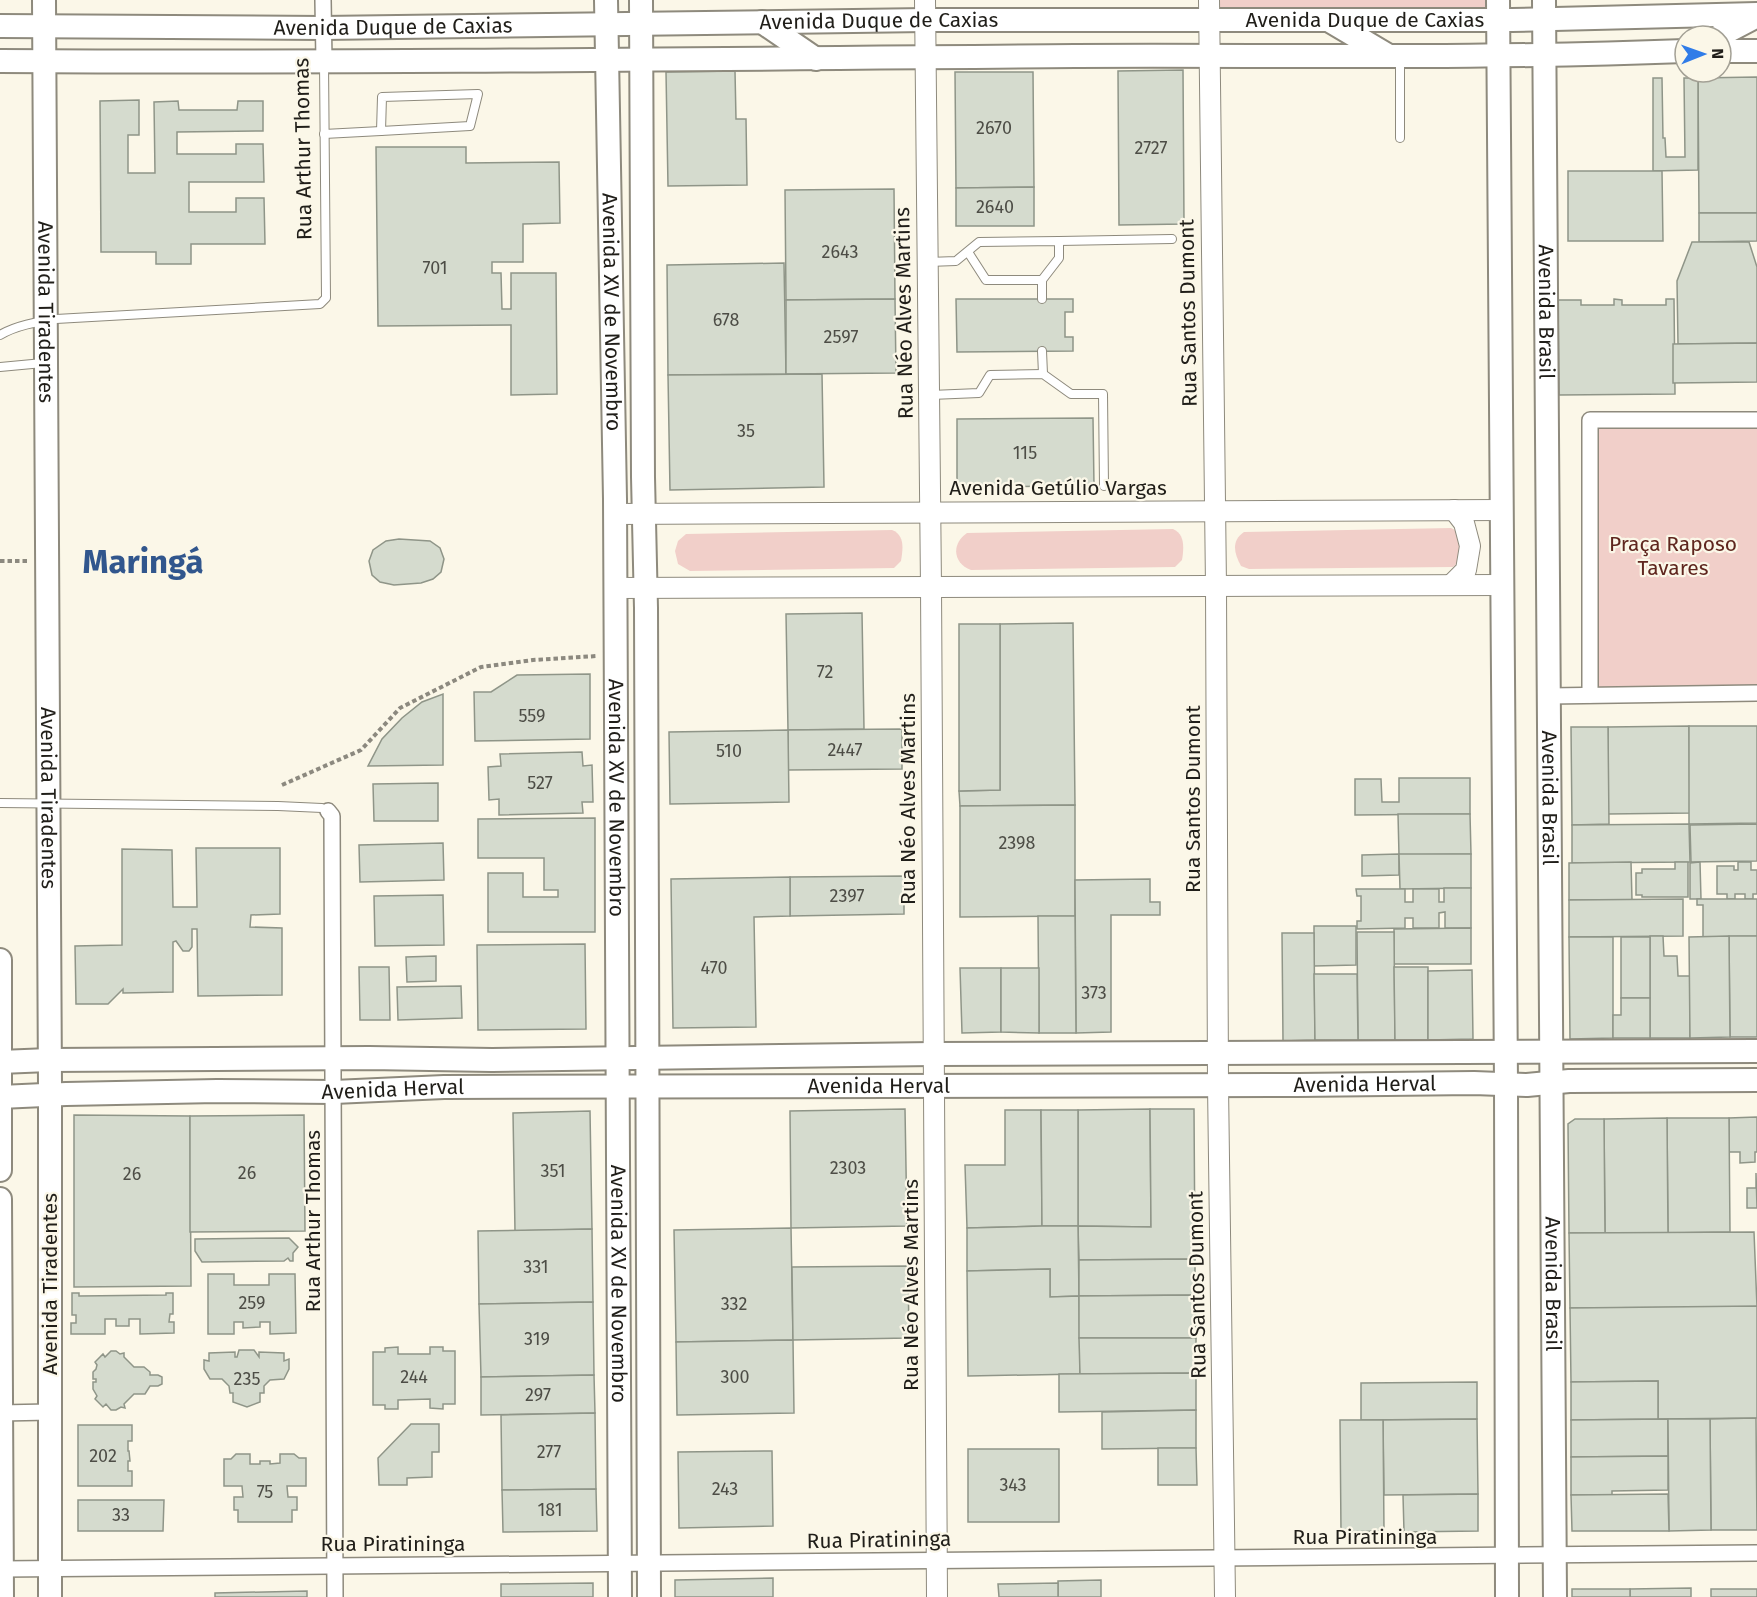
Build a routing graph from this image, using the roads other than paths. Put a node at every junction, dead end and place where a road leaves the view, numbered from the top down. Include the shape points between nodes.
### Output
1 (44, 0) edge
2 (323, 0) edge
3 (606, 0) edge
4 (641, 0) edge
5 (925, 10) edge
6 (1498, 10) edge
7 (1544, 10) edge
8 (1209, 11) edge
9 (1757, 15) edge
10 (1329, 20) junction
11 (1084, 21) junction
12 (762, 22) junction
13 (641, 24) junction
14 (530, 25) junction
15 (606, 25) junction
16 (0, 26) edge
17 (44, 27) junction
18 (164, 28) junction
19 (323, 28) junction
20 (1733, 28) edge
21 (1673, 51) edge
22 (1733, 51) edge
23 (1757, 51) edge
24 (1209, 56) junction
25 (1394, 56) junction
26 (1545, 56) junction
27 (926, 57) junction
28 (1032, 57) junction
29 (1498, 57) junction
30 (816, 59) junction
31 (467, 60) junction
32 (606, 60) junction
33 (641, 60) junction
34 (0, 61) edge
35 (44, 61) junction
36 (220, 61) junction
37 (324, 61) junction
38 (381, 131) junction
39 (324, 134) junction
40 (1400, 138) dead end
41 (1172, 239) dead end
42 (1059, 241) junction
43 (968, 252) junction
44 (928, 262) junction
45 (1042, 280) junction
46 (1042, 299) dead end
47 (45, 320) junction
48 (0, 335) edge
49 (1042, 351) dead end
50 (46, 362) junction
51 (0, 366) edge
52 (1042, 374) junction
53 (930, 395) junction
54 (1757, 420) edge
55 (1104, 486) dead end
56 (1454, 510) junction
57 (1503, 510) junction
58 (1214, 511) junction
59 (930, 513) junction
60 (615, 514) junction
61 (644, 514) junction
62 (1451, 585) junction
63 (1503, 585) junction
64 (1216, 586) junction
65 (645, 587) junction
66 (931, 587) junction
67 (615, 588) junction
68 (1757, 693) edge
69 (1590, 694) junction
70 (1550, 696) junction
71 (0, 803) edge
72 (48, 804) junction
73 (328, 811) joint
74 (0, 960) edge
75 (1757, 1051) edge
76 (1505, 1052) junction
77 (1551, 1052) junction
78 (1682, 1052) junction
79 (933, 1054) junction
80 (1218, 1054) junction
81 (1357, 1054) junction
82 (1091, 1055) junction
83 (784, 1057) junction
84 (618, 1058) junction
85 (648, 1058) junction
86 (334, 1059) junction
87 (49, 1060) junction
88 (166, 1060) junction
89 (492, 1060) junction
90 (1, 1062) edge
91 (1732, 1080) junction
92 (1757, 1080) edge
93 (1406, 1083) junction
94 (1506, 1083) junction
95 (1552, 1083) junction
96 (1043, 1085) junction
97 (1218, 1085) junction
98 (934, 1086) junction
99 (444, 1087) junction
100 (648, 1087) junction
101 (818, 1087) junction
102 (618, 1088) junction
103 (217, 1091) junction
104 (334, 1092) junction
105 (49, 1094) junction
106 (0, 1097) edge
107 (0, 1170) edge
108 (0, 1199) edge
109 (1, 1413) edge
110 (50, 1413) junction
111 (1757, 1553) edge
112 (1556, 1556) junction
113 (1507, 1557) junction
114 (1225, 1558) junction
115 (937, 1560) junction
116 (620, 1563) junction
117 (648, 1563) junction
118 (335, 1566) junction
119 (2, 1569) junction
120 (50, 1569) junction
121 (2, 1597) edge
122 (50, 1597) edge
123 (335, 1597) edge
124 (620, 1597) edge
125 (649, 1597) edge
126 (937, 1597) edge
127 (1225, 1597) edge
128 (1506, 1597) edge
129 (1556, 1597) edge

1 - 17 main road, Avenida Tiradentes
2 - 19 street, Rua Arthur Thomas
3 - 15 main road, Avenida XV de Novembro
4 - 13 main road, Avenida XV de Novembro
5 - 11 main road, Avenida Duque de Caxias
5 - 12 main road, Avenida Duque de Caxias
5 - 27 street, Rua Néo Alves Martins
6 - 7 main road, Avenida Duque de Caxias
6 - 10 main road, Avenida Duque de Caxias
6 - 29 main road
7 - 9 main road, Avenida Duque de Caxias
7 - 26 main road, Avenida Brasil
8 - 10 main road, Avenida Duque de Caxias
8 - 11 main road, Avenida Duque de Caxias
8 - 24 street, Rua Santos Dumont
9 - 20 main road
10 - 25 main road
11 - 28 main road
12 - 13 main road, Avenida Duque de Caxias
12 - 30 main road
13 - 15 main road, Avenida Duque de Caxias
13 - 33 main road, Avenida XV de Novembro
14 - 15 main road, Avenida Duque de Caxias
14 - 19 main road, Avenida Duque de Caxias
14 - 31 main road
15 - 32 main road, Avenida XV de Novembro
16 - 17 main road, Avenida Duque de Caxias
17 - 18 main road, Avenida Duque de Caxias
17 - 35 main road, Avenida Tiradentes
18 - 19 main road, Avenida Duque de Caxias
18 - 36 main road
19 - 37 street, Rua Arthur Thomas
21 - 26 main road, Avenida Duque de Caxias
22 - 23 main road
24 - 25 main road, Avenida Duque de Caxias
24 - 28 main road, Avenida Duque de Caxias
24 - 58 street, Rua Santos Dumont
25 - 29 main road, Avenida Duque de Caxias
25 - 40 lane
26 - 29 main road, Avenida Duque de Caxias
26 - 70 main road, Avenida Brasil
27 - 28 main road, Avenida Duque de Caxias
27 - 30 main road, Avenida Duque de Caxias
27 - 44 street, Rua Néo Alves Martins
29 - 57 main road
30 - 33 main road, Avenida Duque de Caxias
31 - 32 main road, Avenida Duque de Caxias
31 - 37 main road, Avenida Duque de Caxias
32 - 33 main road, Avenida Duque de Caxias
32 - 60 main road, Avenida XV de Novembro
33 - 61 main road, Avenida XV de Novembro
34 - 35 main road, Avenida Duque de Caxias
35 - 36 main road, Avenida Duque de Caxias
35 - 47 main road, Avenida Tiradentes
36 - 37 main road, Avenida Duque de Caxias
37 - 39 lane, Rua Arthur Thomas
38 - 38 lane via 471,126 478,94 382,97
38 - 39 lane
39 - 47 lane, Rua Arthur Thomas via 326,298 320,304
41 - 42 lane
42 - 43 lane via 979,242
42 - 45 lane via 1059,258
43 - 44 lane via 956,261
43 - 45 lane via 986,280
44 - 53 street, Rua Néo Alves Martins
45 - 46 lane
47 - 48 lane
47 - 50 main road, Avenida Tiradentes
49 - 52 lane
50 - 51 lane
50 - 72 main road, Avenida Tiradentes
52 - 53 lane via 990,375 979,393
52 - 55 lane via 1071,394 1103,394
53 - 59 street, Rua Néo Alves Martins
54 - 69 street via 1590,420
56 - 57 street, Avenida Getúlio Vargas
56 - 58 street, Avenida Getúlio Vargas
56 - 62 street via 1464,524 1470,546 1466,570
57 - 63 main road
58 - 59 street, Avenida Getúlio Vargas
58 - 64 street, Rua Santos Dumont
59 - 61 street, Avenida Getúlio Vargas
59 - 66 street, Rua Néo Alves Martins
60 - 61 street, Avenida Getúlio Vargas
60 - 67 main road, Avenida XV de Novembro
61 - 65 main road, Avenida XV de Novembro
62 - 63 street
62 - 64 street
63 - 76 main road
64 - 66 street
64 - 80 street, Rua Santos Dumont
65 - 66 street
65 - 67 street
65 - 85 main road, Avenida XV de Novembro
66 - 79 street, Rua Néo Alves Martins
67 - 84 main road, Avenida XV de Novembro
68 - 69 street
69 - 70 street
70 - 77 main road, Avenida Brasil
71 - 72 lane
72 - 73 lane via 278,806
72 - 87 main road, Avenida Tiradentes
73 - 86 street, Rua Arthur Thomas via 332,816
74 - 90 main road
75 - 78 main road, Avenida Herval
76 - 77 main road, Avenida Herval
76 - 81 main road, Avenida Herval
76 - 94 main road
77 - 78 main road, Avenida Herval
77 - 95 main road, Avenida Brasil
78 - 91 main road
79 - 82 main road, Avenida Herval
79 - 83 main road, Avenida Herval
79 - 98 street, Rua Néo Alves Martins
80 - 81 main road, Avenida Herval
80 - 82 main road, Avenida Herval
80 - 97 street, Rua Santos Dumont
81 - 93 main road
82 - 96 main road
83 - 85 main road, Avenida Herval
83 - 101 main road
84 - 85 main road, Avenida Herval
84 - 89 main road, Avenida Herval
84 - 102 main road, Avenida XV de Novembro
85 - 100 main road, Avenida XV de Novembro
86 - 88 main road, Avenida Herval
86 - 89 main road, Avenida Herval
86 - 104 street, Rua Arthur Thomas
87 - 88 main road, Avenida Herval
87 - 90 main road, Avenida Herval
87 - 105 main road, Avenida Tiradentes
88 - 103 main road
89 - 99 main road
90 - 106 main road
91 - 92 main road, Avenida Herval
91 - 95 main road, Avenida Herval
93 - 94 main road, Avenida Herval
93 - 97 main road, Avenida Herval
94 - 95 main road, Avenida Herval
94 - 113 main road
95 - 112 main road, Avenida Brasil
96 - 97 main road, Avenida Herval
96 - 98 main road, Avenida Herval
97 - 114 street, Rua Santos Dumont
98 - 101 main road, Avenida Herval
98 - 115 street, Rua Néo Alves Martins
99 - 102 main road, Avenida Herval
99 - 104 main road, Avenida Herval
100 - 101 main road, Avenida Herval
100 - 102 main road, Avenida Herval
100 - 117 main road, Avenida XV de Novembro
102 - 116 main road, Avenida XV de Novembro
103 - 104 main road, Avenida Herval
103 - 105 main road, Avenida Herval
104 - 118 street, Rua Arthur Thomas
105 - 106 main road, Avenida Herval
105 - 110 main road, Avenida Tiradentes
106 - 107 main road
108 - 109 main road
109 - 110 street
109 - 119 main road
110 - 120 main road, Avenida Tiradentes
111 - 112 street, Rua Piratininga
112 - 113 street, Rua Piratininga
112 - 129 main road, Avenida Brasil
113 - 114 street, Rua Piratininga
113 - 128 main road
114 - 115 street, Rua Piratininga
114 - 127 street, Rua Santos Dumont
115 - 117 street, Rua Piratininga
115 - 126 street, Rua Néo Alves Martins
116 - 117 street, Rua Piratininga
116 - 118 street, Rua Piratininga
116 - 124 main road, Avenida XV de Novembro
117 - 125 main road, Avenida XV de Novembro
118 - 120 street, Rua Piratininga
118 - 123 street, Rua Arthur Thomas
119 - 120 street, Rua Piratininga
119 - 121 main road
120 - 122 main road, Avenida Tiradentes

